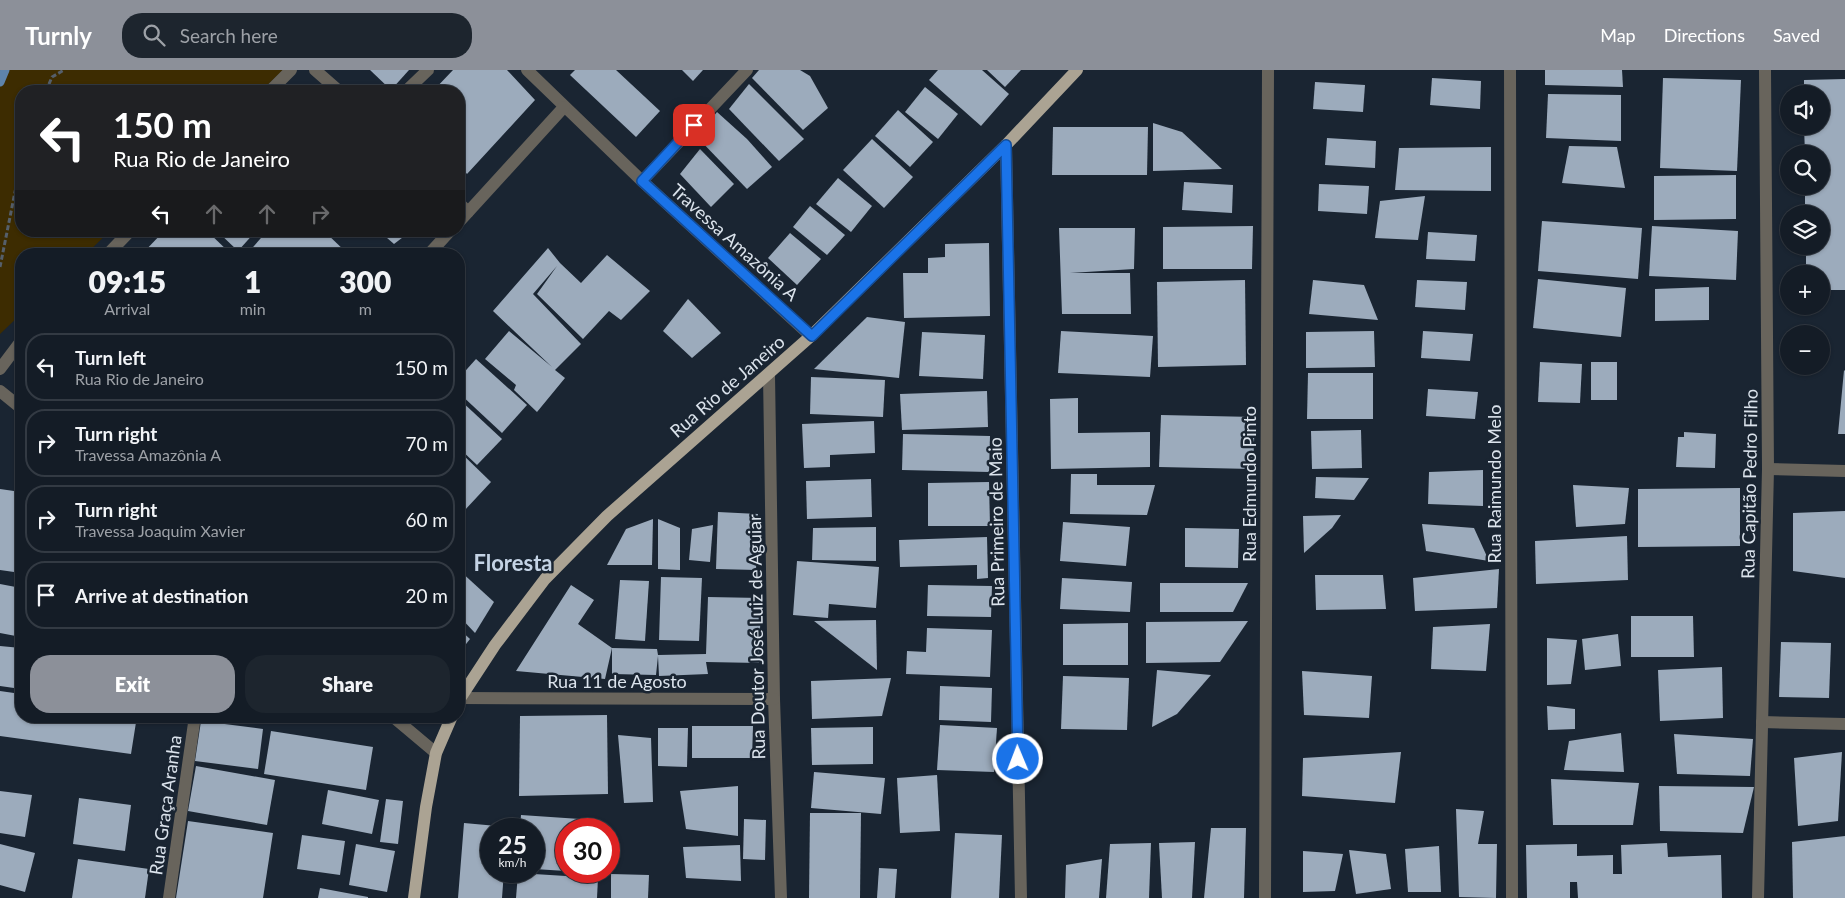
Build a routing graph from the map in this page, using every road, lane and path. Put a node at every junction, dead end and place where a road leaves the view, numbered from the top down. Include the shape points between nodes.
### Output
1 (64, 70) edge
2 (291, 70) edge
3 (315, 70) edge
4 (428, 70) edge
5 (527, 70) edge
6 (747, 70) edge
7 (1077, 70) edge
8 (1268, 70) edge
9 (1510, 70) edge
10 (1764, 70) edge
11 (49, 85) edge
12 (276, 85) edge
13 (332, 85) edge
14 (412, 85) edge
15 (564, 107) junction
16 (1006, 145) junction
17 (642, 181) junction
18 (15, 192) edge
19 (465, 206) edge
20 (124, 237) edge
21 (445, 237) edge
22 (114, 248) edge
23 (434, 248) edge
24 (0, 267) edge
25 (812, 336) junction
26 (15, 349) edge
27 (0, 369) edge
28 (770, 375) junction
29 (0, 391) edge
30 (15, 403) edge
31 (1768, 469) junction
32 (1845, 471) edge
33 (465, 690) edge
34 (465, 699) edge
35 (774, 699) junction
36 (1762, 722) junction
37 (194, 723) edge
38 (400, 723) edge
39 (449, 723) edge
40 (1845, 724) edge
41 (436, 753) junction
42 (169, 898) edge
43 (414, 898) edge
44 (781, 898) edge
45 (1021, 898) edge
46 (1265, 898) edge
47 (1512, 898) edge
48 (1758, 898) edge

1 - 11 path via 52,77
2 - 12 street
3 - 13 street
4 - 14 street
5 - 15 street, Travessa Amazônia A
6 - 17 street
7 - 16 main road, Rua Rio de Janeiro
8 - 46 street, Rua Edmundo Pinto
9 - 47 street, Rua Raimundo Melo
10 - 31 street, Rua Capitão Pedro Filho
15 - 17 street, Travessa Amazônia A
15 - 19 street
16 - 25 main road, Rua Rio de Janeiro
16 - 45 street, Rua Primeiro de Maio
17 - 25 street, Travessa Amazônia A
18 - 24 path
20 - 22 street
21 - 23 street
25 - 28 main road, Rua Rio de Janeiro
26 - 27 street
28 - 33 main road, Rua Rio de Janeiro via 606,516 545,579
28 - 35 street, Rua Doutor José Luiz de Aguiar
29 - 30 street
31 - 32 street
31 - 36 street, Rua Capitão Pedro Filho
34 - 35 street, Rua 11 de Agosto
35 - 44 street, Rua Doutor José Luiz de Aguiar
36 - 40 street
36 - 48 street, Rua Capitão Pedro Filho
37 - 42 street, Rua Graça Aranha
38 - 41 street
39 - 41 main road
41 - 43 main road

